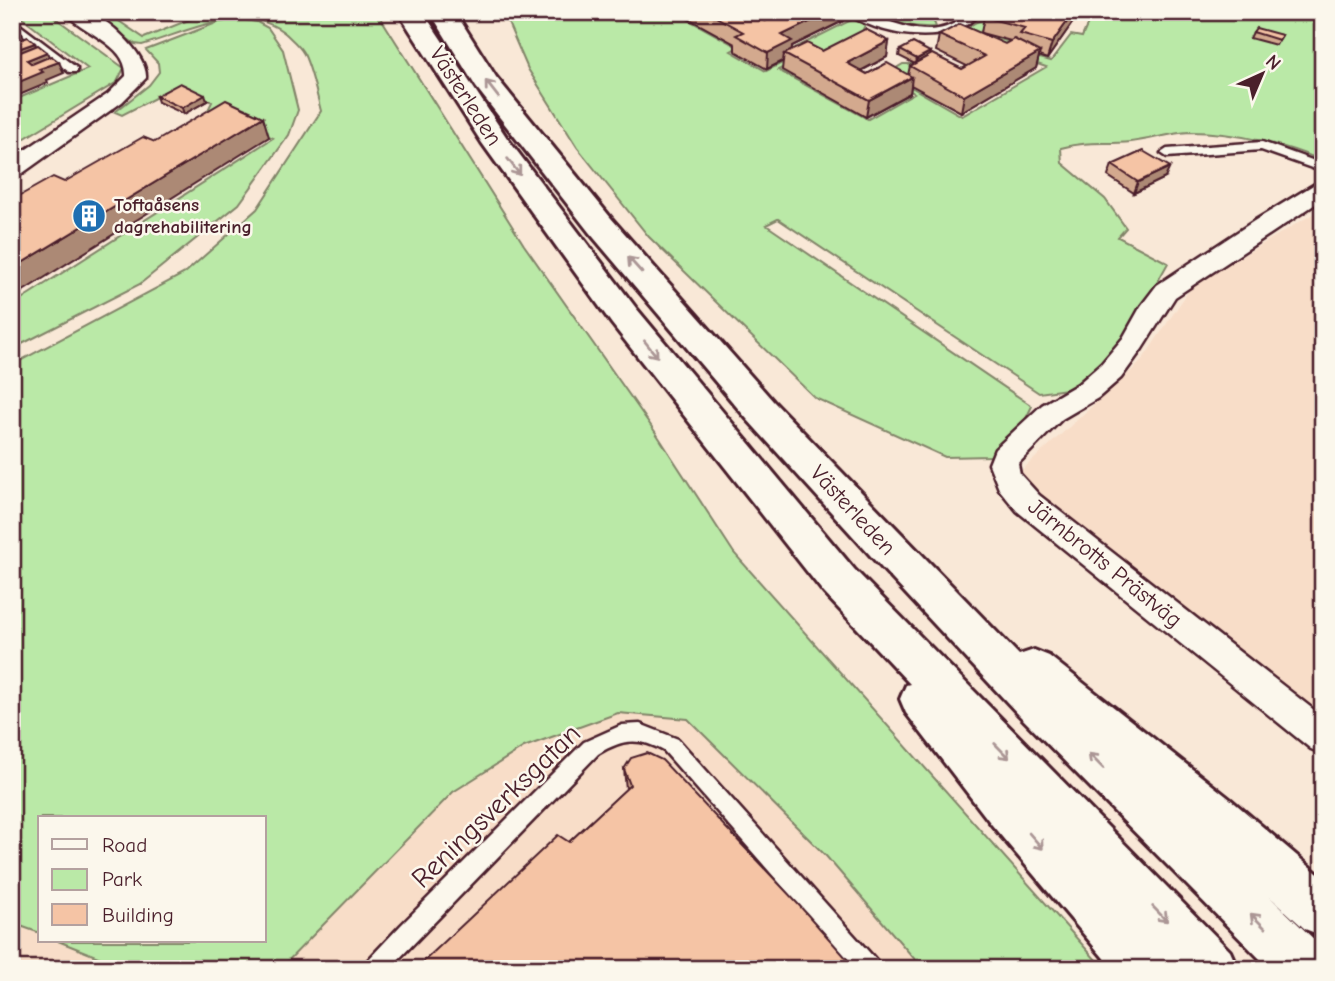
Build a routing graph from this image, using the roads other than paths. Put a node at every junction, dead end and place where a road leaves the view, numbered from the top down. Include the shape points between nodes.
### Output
1 (74, 12) edge
2 (410, 12) edge
3 (442, 12) edge
4 (850, 12) edge
5 (970, 12) edge
6 (12, 22) edge
7 (73, 70) dead end
8 (1167, 153) dead end
9 (1323, 167) edge
10 (12, 170) edge
11 (1323, 189) edge
12 (786, 518) junction
13 (894, 555) junction
14 (1323, 738) edge
15 (1323, 911) edge
16 (375, 969) edge
17 (869, 969) edge
18 (1147, 969) edge
19 (1212, 969) edge
20 (1307, 969) edge

1 - 10 street via 129,52 137,64 136,78 115,99
2 -> 12 highway, Västerleden via 496,143 616,305
13 -> 3 highway, Västerleden via 753,402 600,225 485,80
4 - 5 lane via 894,28 933,33 962,25
6 - 7 lane
8 - 9 lane via 1262,146
11 - 14 street, Järnbrotts Prästväg via 1166,291 1111,371 1052,412 1002,464 1004,474 1028,503
12 -> 18 highway via 832,585 1009,809
12 -> 19 highway, Västerleden via 839,582
13 - 15 highway via 1213,815
20 -> 13 highway, Västerleden
16 - 17 lane, Reningsverksgatan via 591,748 614,734 632,730 671,745

